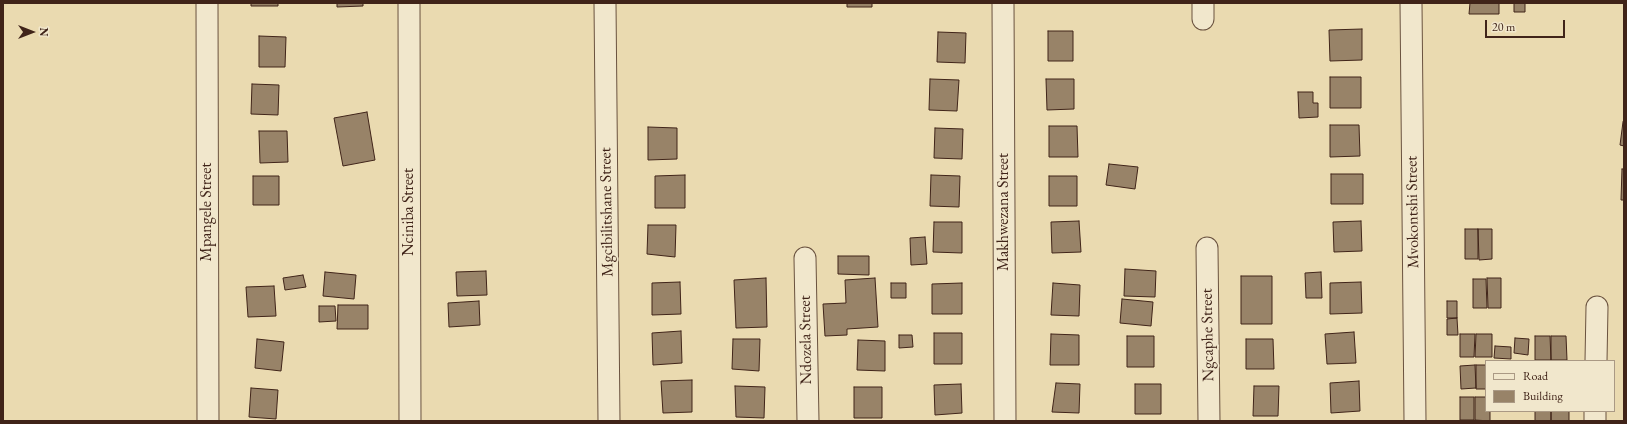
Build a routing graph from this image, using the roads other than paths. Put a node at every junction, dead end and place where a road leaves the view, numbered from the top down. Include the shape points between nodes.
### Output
1 (206, 3) edge
2 (409, 3) edge
3 (605, 3) edge
4 (1002, 3) edge
5 (1411, 3) edge
6 (1207, 248) dead end
7 (804, 258) dead end
8 (1597, 307) dead end
9 (1596, 360) edge
10 (208, 421) edge
11 (410, 421) edge
12 (609, 421) edge
13 (808, 421) edge
14 (1005, 421) edge
15 (1209, 421) edge
16 (1416, 421) edge

1 - 10 street, Mpangele Street
2 - 11 street, Nciniba Street
3 - 12 street, Mgcibilitshane Street
4 - 14 street, Makhwezana Street
5 - 16 street, Mvokontshi Street
6 - 15 street, Ngcaphe Street
7 - 13 street, Ndozela Street
8 - 9 street

